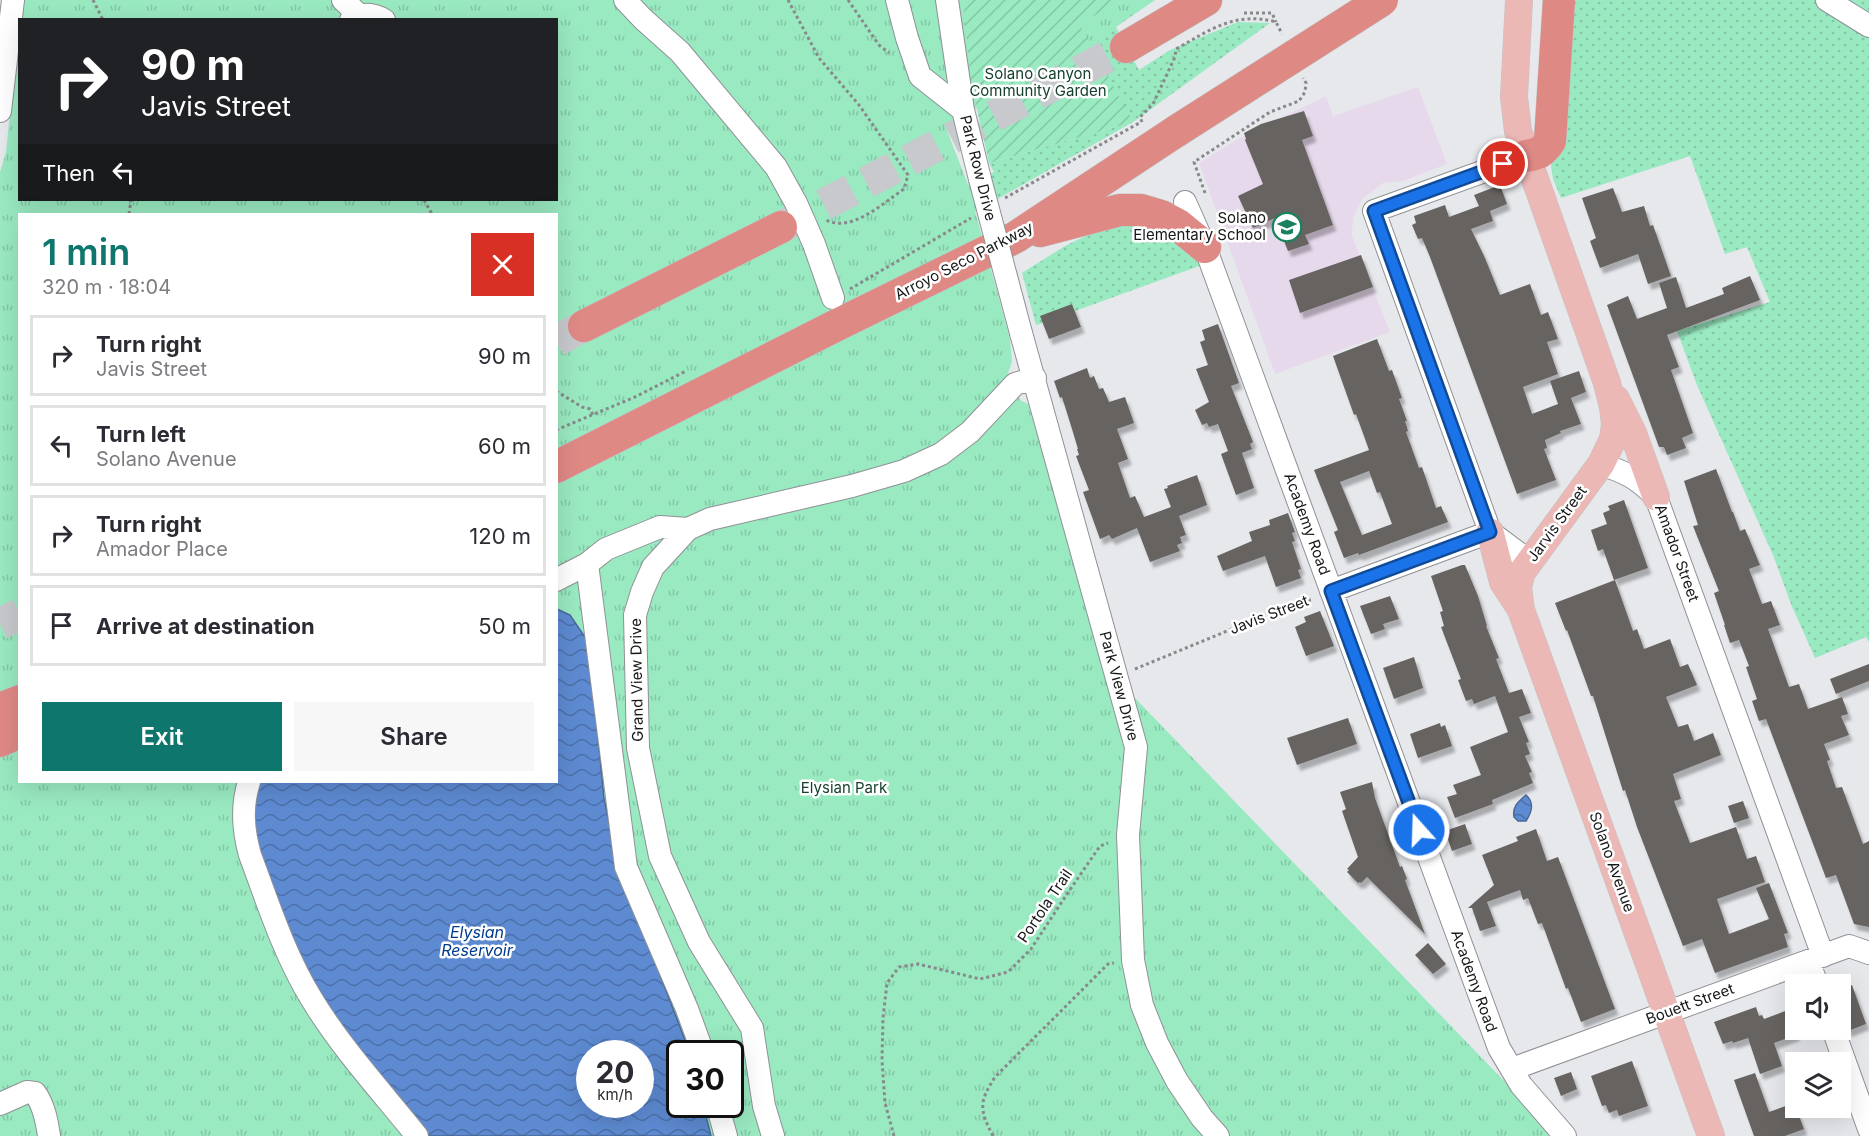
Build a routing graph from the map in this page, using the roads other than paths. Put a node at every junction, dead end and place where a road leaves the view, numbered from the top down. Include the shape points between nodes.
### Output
1 (13, 0) edge
2 (625, 0) edge
3 (897, 0) edge
4 (947, 0) edge
5 (1206, 0) edge
6 (1382, 0) edge
7 (1519, 0) edge
8 (1559, 0) edge
9 (1827, 0) edge
10 (351, 12) edge
11 (381, 18) edge
12 (1869, 26) edge
13 (1126, 47) tunnel mouth
14 (963, 110) junction
15 (0, 111) edge
16 (1526, 156) junction
17 (1195, 198) road end
18 (788, 215) junction
19 (1016, 237) junction
20 (1205, 247) junction
21 (833, 298) road end
22 (584, 326) tunnel mouth
23 (1021, 333) joint
24 (1035, 378) junction
25 (1607, 382) junction
26 (1601, 464) junction
27 (558, 466) edge
28 (1656, 497) junction
29 (688, 529) junction
30 (1490, 532) junction
31 (1528, 561) junction
32 (587, 564) junction
33 (558, 579) edge
34 (1331, 591) junction
35 (1520, 598) junction
36 (18, 701) edge
37 (0, 709) edge
38 (18, 733) edge
39 (0, 741) edge
40 (249, 783) edge
41 (1869, 953) edge
42 (1816, 958) junction
43 (1816, 974) edge
44 (1666, 1012) junction
45 (698, 1040) edge
46 (1837, 1040) edge
47 (1512, 1069) junction
48 (0, 1104) edge
49 (721, 1118) edge
50 (1869, 1129) edge
51 (49, 1136) edge
52 (417, 1136) edge
53 (726, 1136) edge
54 (773, 1136) edge
55 (1218, 1136) edge
56 (1565, 1136) edge
57 (1711, 1136) edge

1 - 15 street
2 - 18 street via 680,52 776,168
3 - 14 street via 920,76
4 - 14 street, Park Row Drive
5 - 13 highway
6 - 19 highway, Arroyo Seco Parkway, bridge via 1162,125
7 - 16 main road via 1514,97
8 - 16 highway via 1550,141 1539,153
9 - 12 street
10 - 11 street
14 - 23 street, Park Row Drive, bridge
16 - 25 main road
16 - 30 street via 1374,211
17 - 20 street, Academy Road
18 - 21 street via 823,265
18 - 22 highway
19 - 20 highway via 1120,210 1141,210 1178,225
19 - 27 highway, Arroyo Seco Parkway
20 - 34 street, Academy Road
23 - 24 street, Park View Drive
24 - 29 street, Grand View Drive via 1015,384 970,432 941,454 904,471 710,519
24 - 55 street, Park View Drive via 1136,747 1128,836 1133,960 1142,1005 1177,1081
25 - 26 main road via 1615,424
25 - 28 main road via 1633,433
26 - 28 street, Amador Street via 1627,473
26 - 31 main road, Jarvis Street
28 - 42 street, Amador Street
29 - 32 street via 660,527 606,549
29 - 54 street, Grand View Drive via 653,567 635,615 638,748 660,856 699,942 752,1028 764,1106
30 - 31 street
30 - 34 street
30 - 35 main road, Solano Avenue via 1503,582
31 - 35 main road, Jarvis Street via 1522,572
32 - 33 street
32 - 45 street via 626,867
34 - 47 street, Academy Road via 1498,1048
35 - 44 main road, Solano Avenue
36 - 37 highway
38 - 39 highway
40 - 52 street via 244,803 245,838 293,966 349,1053
41 - 42 street, Bouett Street via 1849,946
42 - 43 street, Amador Street
42 - 44 street, Bouett Street
44 - 47 street, Bouett Street
44 - 57 main road, Solano Avenue
46 - 50 street
47 - 56 street, Academy Road
48 - 51 street via 27,1092 35,1093
49 - 53 street

